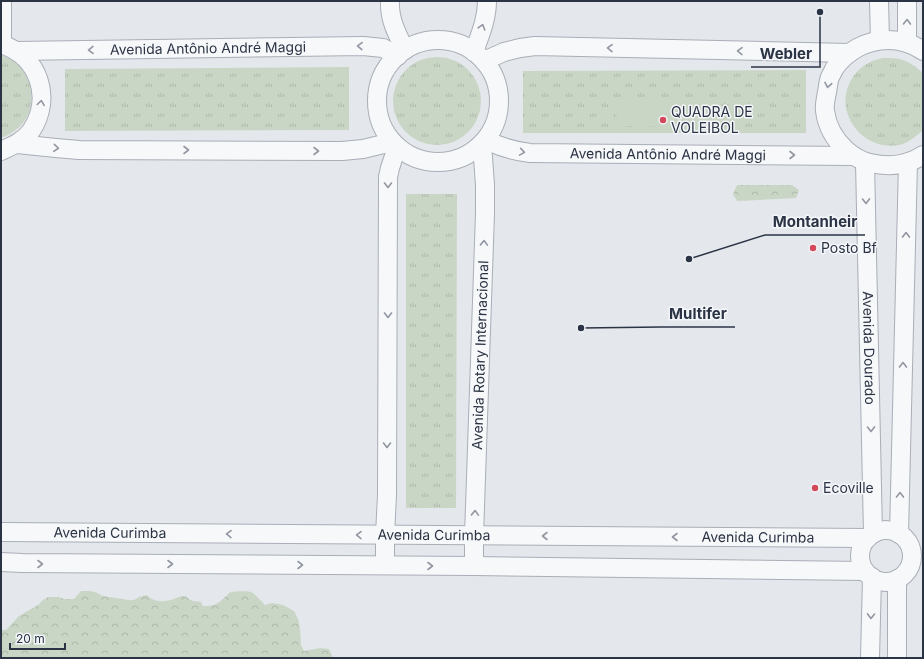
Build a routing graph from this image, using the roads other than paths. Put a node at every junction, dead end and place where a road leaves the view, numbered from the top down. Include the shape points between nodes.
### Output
1 (2, 1) edge
2 (390, 1) edge
3 (487, 1) edge
4 (879, 1) edge
5 (907, 1) edge
6 (880, 40) junction
7 (907, 43) junction
8 (6, 46) edge
9 (923, 51) edge
10 (401, 53) junction
11 (849, 53) junction
12 (479, 56) junction
13 (484, 142) junction
14 (394, 144) junction
15 (9, 148) edge
16 (919, 157) edge
17 (859, 159) junction
18 (1, 532) edge
19 (385, 535) junction
20 (474, 536) junction
21 (870, 536) junction
22 (902, 536) junction
23 (923, 538) edge
24 (1, 562) edge
25 (385, 565) junction
26 (474, 566) junction
27 (909, 573) edge
28 (869, 574) junction
29 (870, 658) edge
30 (897, 658) edge

1 - 8 street
2 - 10 street via 389,10
12 -> 3 street
4 - 6 street
7 -> 5 street
6 - 7 street
6 - 11 street via 869,42
7 - 9 street
10 -> 8 street, Avenida Antônio André Maggi via 363,46
15 -> 8 street via 30,132 39,116 42,92 37,76 28,62
10 - 12 street via 415,45 437,40 462,46
10 - 14 street via 387,67 380,82 377,98 379,119
11 -> 12 street via 535,46
11 -> 17 street via 830,77 824,110 839,144
12 - 13 street via 492,72 497,84 499,102 496,120
13 - 14 street via 471,153 445,162 431,162 413,157
13 -> 17 street, Avenida Antônio André Maggi via 530,153
20 -> 13 street, Avenida Rotary Internacional via 485,213
15 -> 14 street via 342,151
14 -> 19 street via 388,177
16 - 17 street, Avenida Antônio André Maggi via 889,166
22 -> 16 street
17 -> 21 street, Avenida Dourado
19 -> 18 street, Avenida Curimba
19 - 20 street, Avenida Curimba
19 - 25 street
21 -> 20 street, Avenida Curimba
20 - 26 street, Avenida Rotary Internacional
21 - 22 street via 886,530
21 - 28 street via 860,554 861,563
22 - 23 street
22 - 27 street via 912,553
24 -> 25 street, Avenida Curimba
25 -> 26 street, Avenida Curimba
26 - 28 street, Avenida Curimba
27 - 28 street via 891,582 878,580
27 - 30 street
28 -> 29 street

